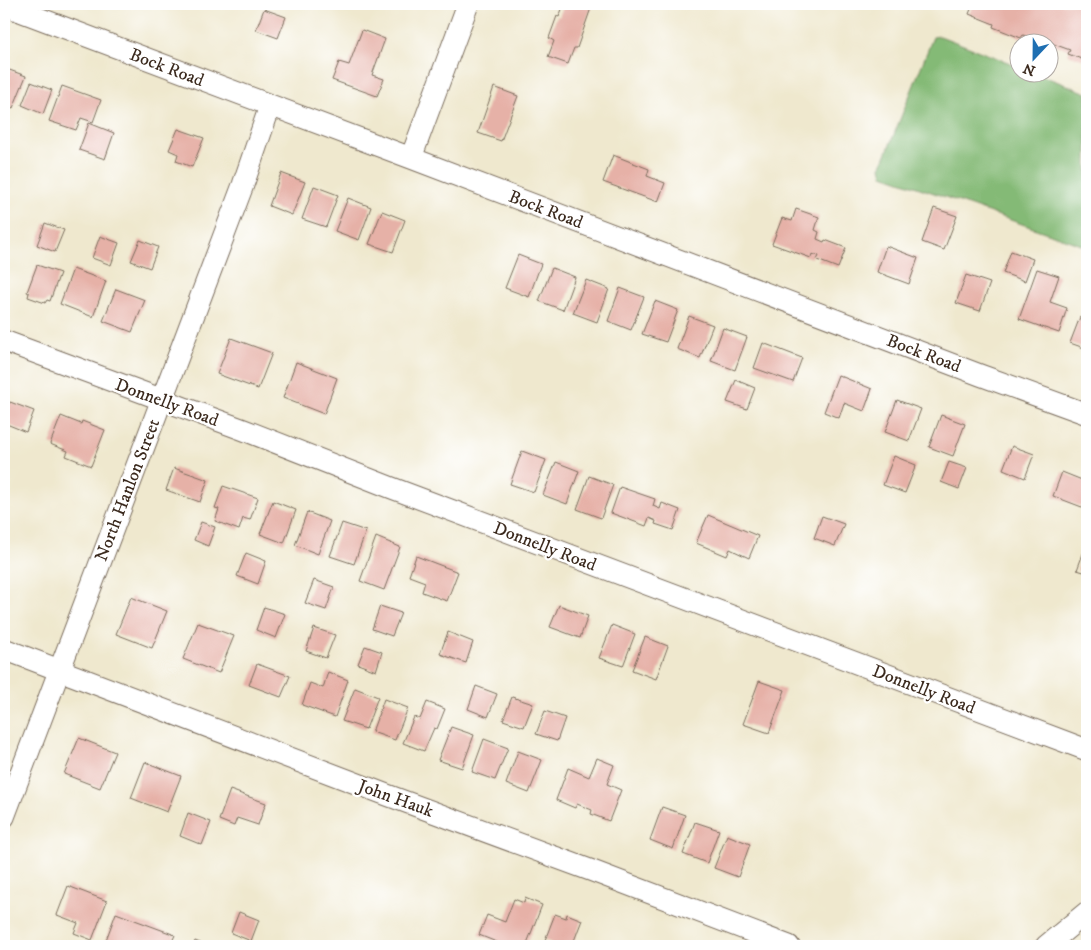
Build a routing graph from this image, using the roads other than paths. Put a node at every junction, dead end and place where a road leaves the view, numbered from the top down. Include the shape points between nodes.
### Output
1 (468, 4) edge
2 (4, 5) edge
3 (270, 106) junction
4 (410, 158) junction
5 (4, 341) edge
6 (161, 400) junction
7 (1087, 414) edge
8 (4, 649) edge
9 (59, 670) junction
10 (1087, 750) edge
11 (4, 817) edge
12 (1087, 912) edge
13 (789, 946) edge
14 (1046, 946) edge

1 - 4 street
2 - 3 street, Bock Road
3 - 4 street, Bock Road
3 - 6 street, North Hanlon Street
4 - 7 street, Bock Road
5 - 6 street, Donnelly Road
6 - 9 street, North Hanlon Street
6 - 10 street, Donnelly Road
8 - 9 street, John Hauk
9 - 11 street, North Hanlon Street
9 - 13 street, John Hauk
12 - 14 street

